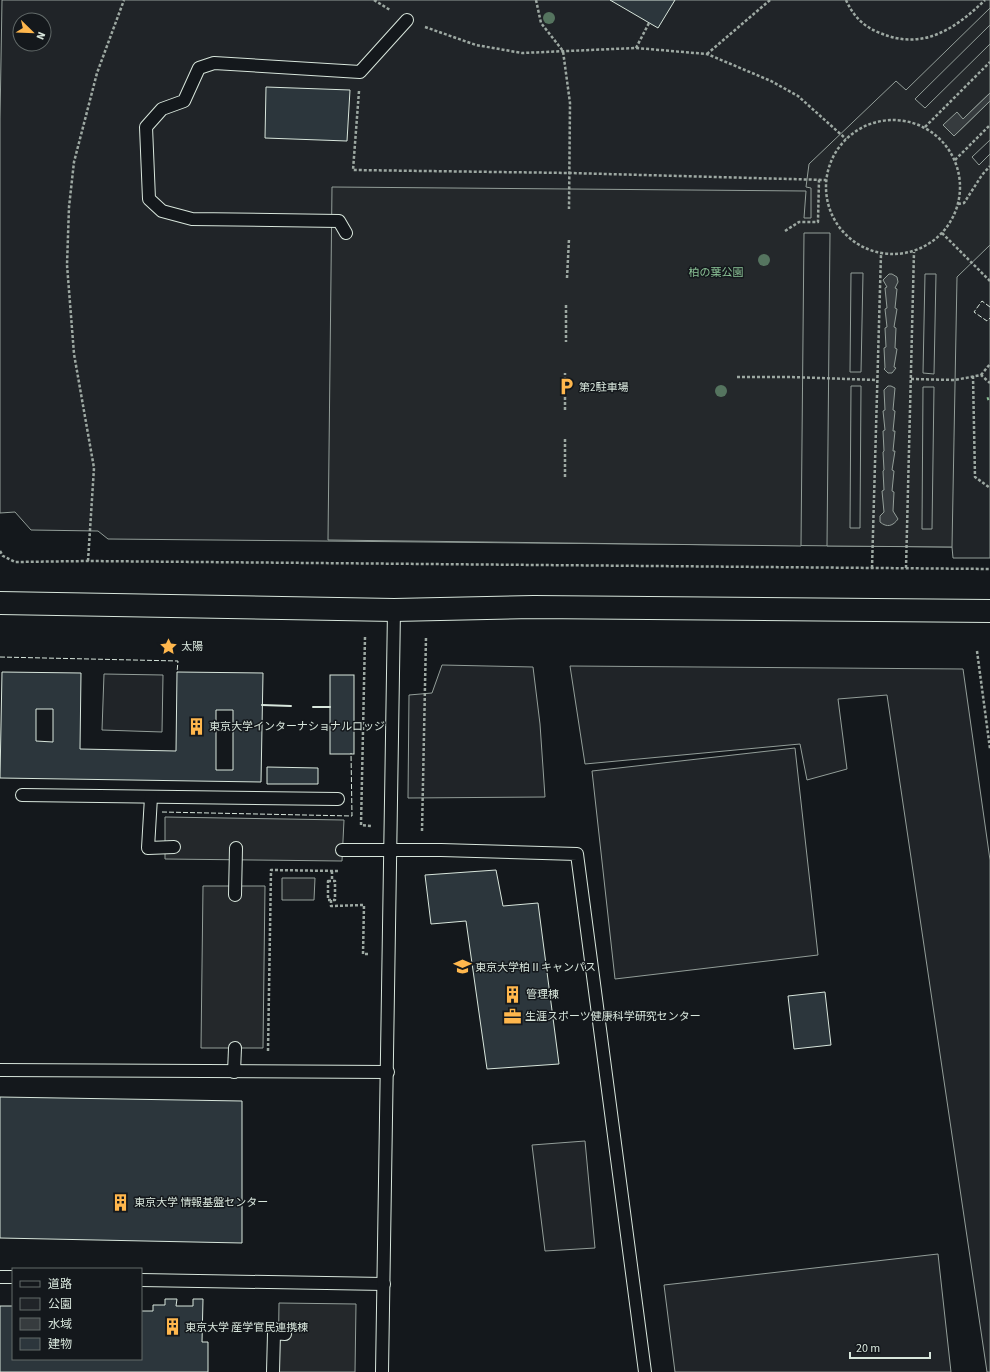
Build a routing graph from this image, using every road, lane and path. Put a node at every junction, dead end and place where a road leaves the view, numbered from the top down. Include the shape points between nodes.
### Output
1 (124, 0) edge
2 (536, 0) edge
3 (770, 0) edge
4 (846, 0) edge
5 (985, 0) edge
6 (407, 20) dead end
7 (649, 23) dead end
8 (419, 25) dead end
9 (636, 48) junction
10 (563, 51) junction
11 (707, 54) junction
12 (990, 62) edge
13 (360, 72) junction
14 (990, 125) edge
15 (924, 127) junction
16 (846, 139) junction
17 (955, 160) junction
18 (990, 166) edge
19 (570, 173) junction
20 (819, 179) junction
21 (826, 180) junction
22 (958, 204) junction
23 (569, 209) dead end
24 (785, 231) dead end
25 (346, 233) dead end
26 (942, 233) junction
27 (568, 239) dead end
28 (914, 252) junction
29 (881, 254) junction
30 (567, 278) dead end
31 (990, 281) edge
32 (566, 305) dead end
33 (566, 342) dead end
34 (990, 364) edge
35 (565, 373) dead end
36 (981, 375) junction
37 (973, 376) junction
38 (737, 377) dead end
39 (911, 379) junction
40 (876, 380) junction
41 (990, 383) edge
42 (565, 410) dead end
43 (565, 439) dead end
44 (566, 479) dead end
45 (990, 488) edge
46 (0, 551) edge
47 (88, 561) junction
48 (872, 568) junction
49 (906, 568) junction
50 (990, 569) edge
51 (0, 603) edge
52 (394, 610) junction
53 (990, 611) edge
54 (365, 637) dead end
55 (426, 637) dead end
56 (977, 651) dead end
57 (990, 749) edge
58 (22, 795) dead end
59 (151, 797) junction
60 (338, 799) dead end
61 (373, 831) dead end
62 (174, 847) dead end
63 (236, 848) dead end
64 (342, 850) dead end
65 (391, 850) junction
66 (422, 850) junction
67 (332, 871) junction
68 (345, 871) dead end
69 (332, 881) junction
70 (235, 895) dead end
71 (331, 900) junction
72 (372, 954) dead end
73 (235, 1048) dead end
74 (268, 1052) dead end
75 (0, 1070) edge
76 (234, 1072) junction
77 (388, 1072) junction
78 (0, 1277) edge
79 (12, 1277) edge
80 (142, 1280) edge
81 (384, 1284) junction
82 (285, 1334) dead end
83 (273, 1372) edge
84 (382, 1372) edge
85 (645, 1372) edge

1 - 47 path via 97,73 74,162 69,207 67,265 74,354 94,468
2 - 10 path via 541,23
3 - 11 path
4 - 5 path via 857,18 866,26 894,38 906,40 921,40 935,36 967,17
6 - 13 lane
7 - 9 path
8 - 10 path via 476,45 522,53
9 - 10 path
9 - 11 path
10 - 19 path via 570,103
11 - 16 path via 771,81 798,96
12 - 15 path
13 - 19 path via 353,170
13 - 25 lane via 214,63 199,68 184,101 162,109 146,127 149,199 162,211 192,219 339,221
14 - 17 path
15 - 16 path via 906,120 888,118 867,126
15 - 17 path via 943,140
16 - 21 path via 830,158
17 - 22 path via 961,177
18 - 22 path via 964,203
19 - 20 path
19 - 23 path
20 - 21 path
20 - 24 path via 818,222 799,222
21 - 29 path via 828,208 838,230 859,245
22 - 26 path
26 - 28 path
26 - 31 path
27 - 30 path
28 - 29 path
28 - 39 path
29 - 40 path
32 - 33 path
34 - 36 path
35 - 42 path
36 - 37 path
36 - 41 path
37 - 39 path via 955,380
37 - 45 path via 975,477
38 - 40 path
39 - 49 path
40 - 48 path
43 - 44 path
46 - 47 path via 15,562
47 - 48 path
48 - 49 path
49 - 50 path
51 - 52 street
52 - 53 street via 542,607
52 - 65 lane
54 - 61 path via 361,825 373,826
55 - 66 path
56 - 57 path
58 - 59 lane
59 - 60 lane
59 - 62 lane via 148,848
63 - 70 lane
64 - 65 lane
65 - 66 lane
65 - 77 lane
66 - 85 lane via 577,854
67 - 68 path
67 - 69 path
67 - 74 path via 271,870
69 - 71 path via 328,881 328,900
69 - 71 path via 335,881 335,900
71 - 72 path via 331,906 364,905 364,954
73 - 76 lane
75 - 76 lane
76 - 77 lane
77 - 81 lane
78 - 79 lane
80 - 81 lane
81 - 84 lane
82 - 83 lane via 274,1333

